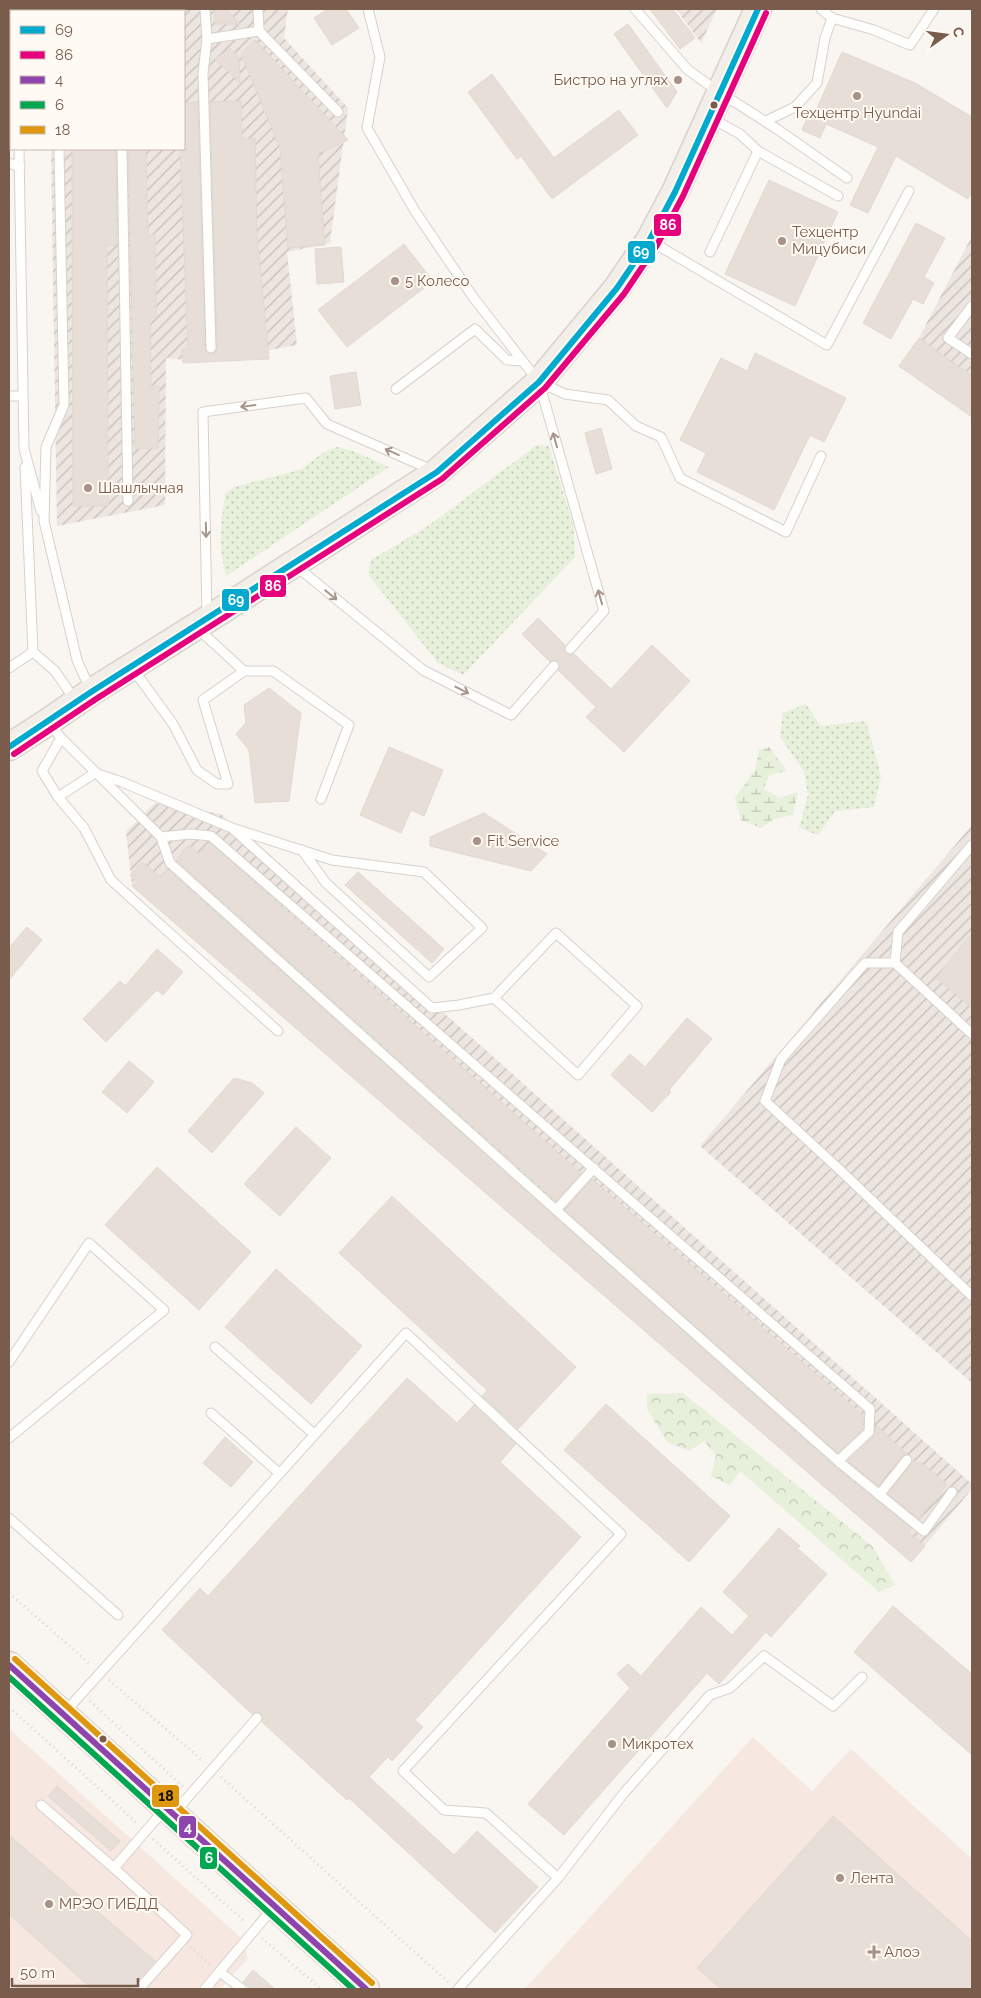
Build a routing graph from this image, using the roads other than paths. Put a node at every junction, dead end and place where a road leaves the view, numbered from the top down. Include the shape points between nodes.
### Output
1 (205, 9) edge
2 (258, 9) edge
3 (368, 9) edge
4 (635, 9) edge
5 (758, 9) edge
6 (821, 9) edge
7 (934, 9) edge
8 (832, 18) junction
9 (259, 31) junction
10 (207, 39) junction
11 (719, 92) junction
12 (338, 112) dead end
13 (709, 117) junction
14 (766, 121) junction
15 (20, 150) edge
16 (59, 150) edge
17 (122, 150) edge
18 (758, 151) junction
19 (9, 163) edge
20 (20, 167) junction
21 (847, 178) dead end
22 (909, 191) dead end
23 (838, 196) dead end
24 (649, 241) junction
25 (710, 252) dead end
26 (972, 306) edge
27 (211, 348) dead end
28 (972, 354) edge
29 (522, 361) junction
30 (539, 382) junction
31 (396, 388) dead end
32 (9, 396) edge
33 (22, 396) junction
34 (24, 449) junction
35 (821, 456) dead end
36 (437, 472) junction
37 (128, 501) dead end
38 (44, 521) junction
39 (294, 564) junction
40 (201, 623) junction
41 (570, 649) dead end
42 (33, 652) junction
43 (132, 666) junction
44 (554, 666) dead end
45 (9, 668) edge
46 (244, 672) junction
47 (84, 697) junction
48 (55, 730) junction
49 (9, 747) edge
50 (95, 773) junction
51 (58, 797) junction
52 (321, 799) dead end
53 (232, 828) junction
54 (160, 837) junction
55 (972, 845) edge
56 (302, 850) junction
57 (895, 963) junction
58 (494, 998) junction
59 (278, 1031) dead end
60 (972, 1034) edge
61 (594, 1168) junction
62 (556, 1210) junction
63 (972, 1296) edge
64 (215, 1347) dead end
65 (9, 1362) edge
66 (211, 1413) dead end
67 (314, 1434) junction
68 (9, 1438) edge
69 (838, 1460) junction
70 (907, 1460) dead end
71 (279, 1473) junction
72 (952, 1492) dead end
73 (879, 1495) junction
74 (9, 1518) edge
75 (118, 1615) dead end
76 (9, 1665) edge
77 (862, 1677) dead end
78 (63, 1714) junction
79 (257, 1718) dead end
80 (41, 1805) dead end
81 (169, 1811) junction
82 (114, 1868) junction
83 (558, 1878) junction
84 (274, 1906) junction
85 (220, 1972) junction
86 (9, 1986) edge
87 (13, 1989) edge
88 (138, 1989) edge
89 (205, 1989) edge
90 (242, 1989) edge
91 (366, 1989) edge
92 (458, 1989) edge

1 - 10 lane
2 - 9 lane
3 - 29 lane via 380,57 367,128 415,211 473,297
4 - 11 lane via 688,70
5 - 11 main road
6 - 8 lane
7 - 8 lane via 910,45
8 - 14 lane via 817,83 795,107
9 - 10 lane
9 - 12 lane
10 - 27 lane via 203,73
11 - 13 main road
11 - 14 lane
13 - 18 lane via 740,134
13 - 24 main road
14 - 21 lane
15 - 20 lane
16 - 38 lane via 64,405 46,447
17 - 37 lane
18 - 23 lane
18 - 25 lane
19 - 20 lane
20 - 33 lane
22 - 24 lane via 827,345
24 - 30 main road via 617,288
26 - 28 lane via 948,338
29 - 30 lane
29 - 31 lane via 507,360 474,328
30 - 35 lane via 564,394 608,400 636,426 661,437 680,478 786,532
30 - 36 main road
41 -> 30 lane via 604,611
32 - 33 lane
33 - 34 lane
34 - 38 lane
34 - 42 lane
36 - 39 main road
36 -> 40 lane via 328,424 306,398 203,412
38 - 47 lane
39 - 40 main road
39 -> 44 lane via 423,670 511,715
40 - 43 main road
40 - 46 lane
42 - 45 lane
42 - 47 lane
43 - 46 lane via 173,724 197,770 217,784 228,784 203,700
43 - 47 main road
46 - 52 lane via 273,670 349,725
47 - 48 main road
48 - 49 main road
48 - 50 lane
48 - 51 lane via 42,771
50 - 51 lane
50 - 53 lane
50 - 54 lane
51 - 59 lane via 84,828 111,880
53 - 56 lane
53 - 58 lane via 432,1008
54 - 61 lane via 211,836
54 - 62 lane via 170,863
55 - 57 lane via 898,932
56 - 56 lane via 326,883 429,977 482,928 424,872 332,860
57 - 60 lane
57 - 63 lane via 865,963 781,1059 765,1101
58 - 58 lane via 578,1075 637,1006 556,933
61 - 62 lane
61 - 69 lane via 870,1409 869,1432
62 - 69 lane
64 - 67 lane
65 - 68 lane via 89,1243 164,1310
66 - 71 lane
67 - 71 lane
67 - 83 lane via 406,1333 621,1534 404,1771 444,1810 486,1813
69 - 73 lane
70 - 73 lane
71 - 78 lane
72 - 73 lane via 924,1531
74 - 75 lane
76 - 78 main road
77 - 83 lane via 833,1706 764,1656 730,1688 710,1695 624,1793
78 - 81 main road
79 - 81 lane via 191,1794
80 - 82 lane
81 - 82 lane via 145,1831
81 - 84 main road
82 - 88 lane via 187,1935
83 - 92 lane
84 - 85 lane
84 - 91 main road
85 - 89 lane
85 - 90 lane
86 - 87 lane

